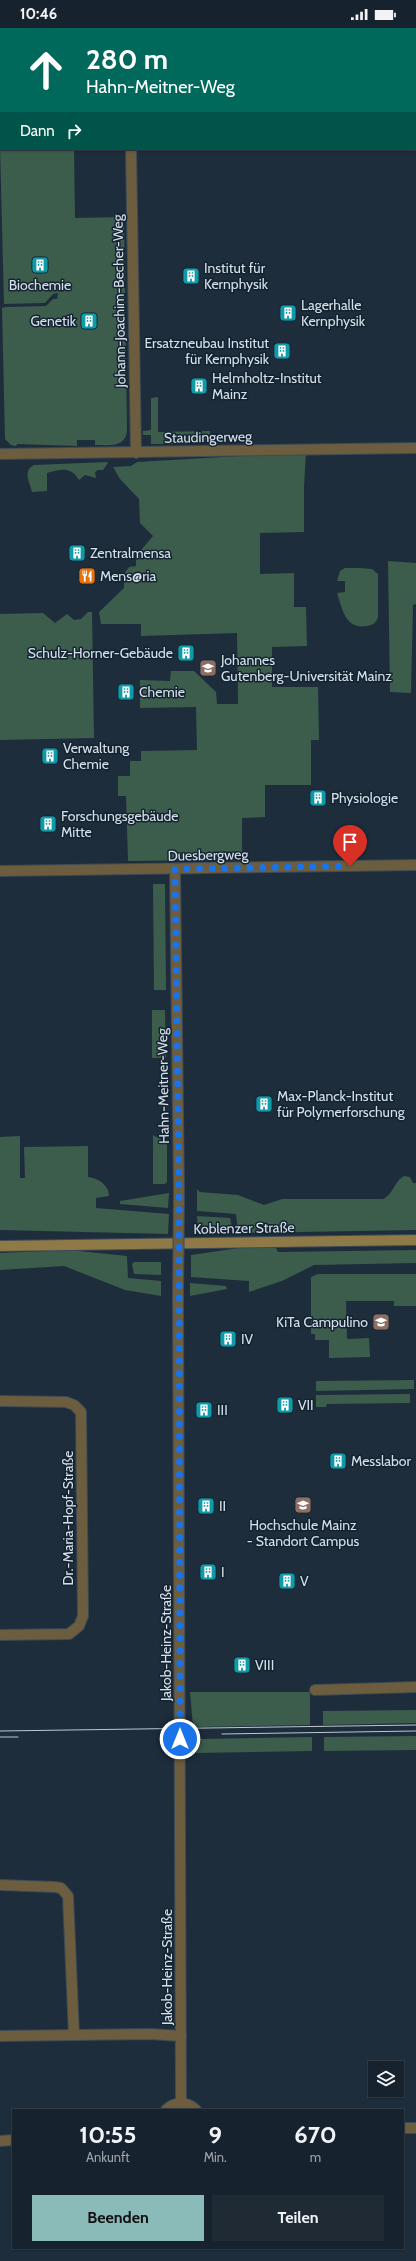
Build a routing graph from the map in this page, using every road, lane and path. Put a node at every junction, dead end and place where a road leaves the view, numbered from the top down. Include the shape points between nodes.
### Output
1 (131, 150) edge
2 (416, 448) edge
3 (136, 453) junction
4 (0, 454) edge
5 (416, 865) edge
6 (175, 869) junction
7 (0, 871) edge
8 (416, 1240) edge
9 (0, 1246) edge
10 (178, 1300) joint
11 (0, 1401) edge
12 (0, 1635) edge
13 (416, 1687) edge
14 (316, 1690) dead end
15 (0, 1885) edge
16 (74, 2035) junction
17 (0, 2036) edge
18 (181, 2036) junction
19 (181, 2103) junction
20 (167, 2109) edge
21 (194, 2109) edge
22 (404, 2128) edge
23 (416, 2128) edge
24 (12, 2140) edge
25 (0, 2141) edge

1 - 3 street, Johann-Joachim-Becher-Weg
2 - 3 street, Staudingerweg
3 - 4 street, Staudingerweg
5 - 6 street, Duesbergweg
6 - 7 street, Duesbergweg
6 - 10 street, Hahn-Meitner-Weg, bridge
8 - 9 main road, Koblenzer Straße
10 - 18 street, Jakob-Heinz-Straße
11 - 12 street, Dr.-Maria-Hopf-Straße via 66,1402 81,1412 83,1616 79,1626 69,1634
13 - 14 street
15 - 16 street via 56,1887 61,1888 68,1896
16 - 17 street
16 - 18 street
18 - 19 street, Jakob-Heinz-Straße
19 - 20 street via 171,2105
19 - 21 street
22 - 23 street
24 - 25 street

